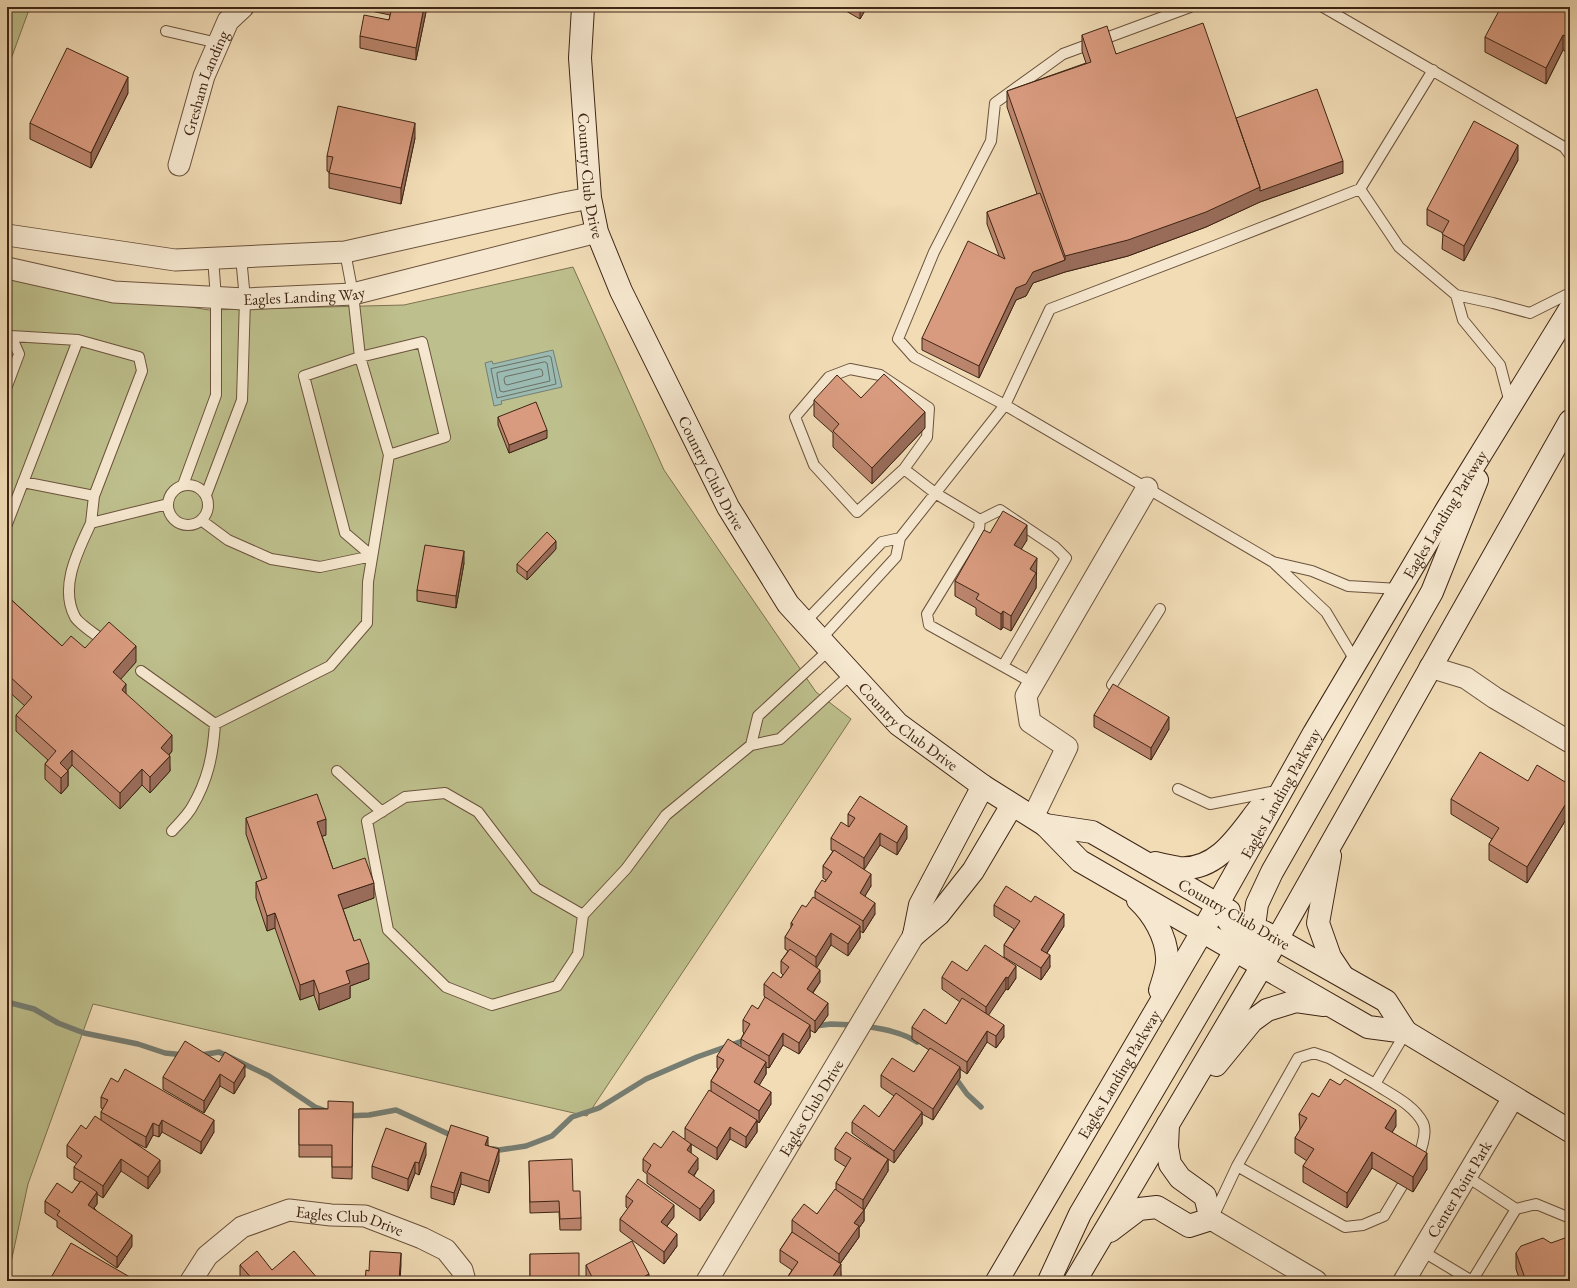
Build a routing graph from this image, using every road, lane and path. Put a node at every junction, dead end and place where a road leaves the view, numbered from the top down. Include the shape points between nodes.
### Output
1 (243, 7) edge
2 (583, 7) edge
3 (1190, 7) edge
4 (1323, 7) edge
5 (166, 31) dead end
6 (218, 43) junction
7 (1433, 70) junction
8 (1568, 150) edge
9 (179, 165) dead end
10 (1360, 189) junction
11 (590, 198) junction
12 (597, 232) junction
13 (7, 235) edge
14 (345, 252) junction
15 (241, 257) junction
16 (213, 258) junction
17 (7, 268) edge
18 (1570, 293) edge
19 (353, 294) junction
20 (1456, 295) junction
21 (216, 298) junction
22 (245, 299) junction
23 (1570, 309) edge
24 (9, 335) edge
25 (78, 340) junction
26 (360, 357) junction
27 (7, 386) edge
28 (1005, 405) junction
29 (1506, 412) junction
30 (1570, 421) edge
31 (389, 455) junction
32 (904, 469) junction
33 (23, 482) junction
34 (183, 486) junction
35 (1147, 488) junction
36 (935, 493) junction
37 (206, 495) junction
38 (94, 496) junction
39 (168, 504) junction
40 (202, 520) junction
41 (980, 520) junction
42 (91, 523) junction
43 (7, 524) edge
44 (900, 538) junction
45 (372, 556) junction
46 (1273, 562) junction
47 (1399, 590) junction
48 (1160, 609) dead end
49 (805, 622) junction
50 (101, 639) edge
51 (825, 644) junction
52 (1356, 662) junction
53 (1003, 666) junction
54 (1430, 667) junction
55 (141, 671) dead end
56 (852, 673) junction
57 (1033, 683) junction
58 (1112, 685) edge
59 (215, 724) junction
60 (1314, 733) junction
61 (1570, 742) edge
62 (751, 745) junction
63 (337, 770) dead end
64 (983, 786) junction
65 (1178, 789) dead end
66 (1271, 792) junction
67 (1012, 805) junction
68 (382, 812) junction
69 (1039, 821) junction
70 (172, 830) dead end
71 (1334, 836) junction
72 (1141, 860) junction
73 (1124, 887) junction
74 (1217, 905) junction
75 (583, 915) junction
76 (1254, 926) junction
77 (1202, 932) junction
78 (914, 935) junction
79 (1277, 939) junction
80 (1235, 951) junction
81 (1262, 966) junction
82 (1344, 977) junction
83 (1331, 1006) junction
84 (1152, 1016) junction
85 (1406, 1032) junction
86 (1375, 1084) junction
87 (1513, 1098) junction
88 (1168, 1125) junction
89 (1570, 1131) edge
90 (1416, 1163) edge
91 (1237, 1166) junction
92 (1466, 1176) junction
93 (1402, 1186) edge
94 (1516, 1209) junction
95 (1570, 1218) edge
96 (1212, 1219) junction
97 (1101, 1238) junction
98 (1422, 1251) junction
99 (191, 1281) edge
100 (465, 1281) edge
101 (707, 1281) edge
102 (997, 1281) edge
103 (1049, 1281) edge
104 (1075, 1281) edge
105 (1316, 1281) edge
106 (1404, 1281) edge

1 - 6 street, Gresham Landing via 228,21
2 - 11 main road, Country Club Drive via 580,58
3 - 28 lane via 1063,54 995,103 991,141 934,252 898,339 914,357
4 - 7 lane
5 - 6 lane
6 - 9 street, Gresham Landing via 204,76
7 - 8 lane
7 - 10 lane
10 - 20 lane via 1399,247
10 - 28 lane via 1050,309
11 - 12 main road, Country Club Drive
11 - 14 street
12 - 19 street, Eagles Landing Way
12 - 49 main road, Country Club Drive via 620,291 728,507 788,604
13 - 16 street via 175,260
14 - 15 street
14 - 19 lane
15 - 16 street
15 - 22 lane
16 - 21 lane
17 - 21 street, Eagles Landing Way via 114,292
18 - 20 lane via 1530,313
19 - 22 street, Eagles Landing Way
19 - 26 lane
20 - 29 lane via 1463,320 1500,365
21 - 22 street, Eagles Landing Way
21 - 34 lane via 216,395
22 - 37 lane via 242,400
23 - 29 main road, Eagles Landing Parkway
24 - 25 lane
24 - 27 lane via 20,354
25 - 33 lane
25 - 38 lane via 139,357 142,371
26 - 31 lane
26 - 31 lane via 422,342 445,437
26 - 45 lane via 304,376 345,533
28 - 35 lane
28 - 36 lane
29 - 47 main road, Eagles Landing Parkway
29 - 76 main road via 1432,592 1272,872 1257,904
30 - 54 main road
31 - 45 lane
32 - 32 lane via 858,512 814,465 795,418 829,377 850,369 880,375 929,408 927,437
32 - 36 lane
33 - 38 lane
33 - 43 lane
34 - 37 lane via 195,486
34 - 39 lane via 172,492
35 - 46 lane
35 - 57 street
36 - 41 lane
36 - 44 lane
37 - 40 lane via 208,508
38 - 42 lane
39 - 40 lane via 171,516 182,524 196,524
39 - 42 lane
40 - 45 lane via 228,540 271,558 320,567
41 - 53 lane via 979,529 927,614 929,625
41 - 53 lane via 1000,510 1055,547 1066,558
42 - 50 lane via 76,555 69,600 76,618
44 - 49 lane via 882,542
44 - 51 lane via 896,557
45 - 59 lane via 368,582 367,623 330,666
46 - 47 lane via 1312,571 1348,586
46 - 52 lane via 1326,612
47 - 52 main road, Eagles Landing Parkway
48 - 58 lane
49 - 51 main road, Country Club Drive
51 - 56 main road, Country Club Drive
51 - 62 lane via 758,716
52 - 60 main road, Eagles Landing Parkway
53 - 57 lane
54 - 61 street via 1466,678
54 - 71 main road
55 - 59 lane
56 - 62 lane via 780,739
56 - 64 main road, Country Club Drive via 898,724
57 - 69 street via 1026,696 1030,722 1066,747
59 - 70 lane via 213,754 206,778 192,808
60 - 66 main road
60 - 74 main road, Eagles Landing Parkway
62 - 75 lane via 666,815 626,869
63 - 68 lane
64 - 67 main road, Country Club Drive
64 - 78 main road via 920,905
65 - 66 lane via 1210,804
66 - 72 main road via 1234,842 1222,854 1206,863 1179,868
67 - 69 main road, Country Club Drive
67 - 78 main road via 973,871 939,914
68 - 75 lane via 405,797 445,793 478,812 536,888
68 - 75 lane via 367,822 388,930 446,987 492,1005 557,986 578,954
69 - 72 main road, Country Club Drive via 1092,832
69 - 73 main road, Country Club Drive via 1080,861
71 - 79 main road
71 - 82 main road via 1318,923 1330,958
72 - 74 main road, Country Club Drive
73 - 77 main road, Country Club Drive
73 - 84 main road via 1148,909 1162,932 1167,957 1163,982
74 - 76 main road, Country Club Drive
74 - 77 main road, Eagles Landing Parkway
74 - 80 main road via 1238,934
76 - 79 main road, Country Club Drive
76 - 81 main road
77 - 80 main road, Country Club Drive
77 - 84 main road, Eagles Landing Parkway
78 - 101 street, Eagles Club Drive
79 - 81 main road
79 - 82 main road, Country Club Drive
80 - 81 main road, Country Club Drive
80 - 103 main road via 1080,1214
81 - 83 main road, Country Club Drive
81 - 88 main road
82 - 85 main road, Country Club Drive via 1386,1001
83 - 85 main road, Country Club Drive via 1368,1027
83 - 88 main road via 1296,1001 1267,1010 1252,1021
84 - 102 main road, Eagles Landing Parkway
85 - 86 lane
85 - 87 main road, Country Club Drive
86 - 90 lane via 1410,1107 1424,1124 1423,1147
86 - 91 lane via 1329,1058 1314,1053 1298,1058
87 - 89 main road, Country Club Drive
87 - 92 street, Center Point Park
88 - 96 main road via 1167,1148 1170,1164 1180,1178 1205,1196
88 - 97 main road
91 - 93 lane via 1345,1227 1363,1225 1384,1216
91 - 96 lane
92 - 94 lane
92 - 98 street, Center Point Park
94 - 95 lane via 1536,1204
94 - 98 lane via 1472,1281
96 - 97 main road via 1189,1226 1157,1207 1139,1209
96 - 105 street
97 - 104 main road
98 - 106 street, Center Point Park
99 - 100 street, Eagles Club Drive via 207,1256 242,1227 289,1210 365,1216 422,1238 446,1250 462,1270

